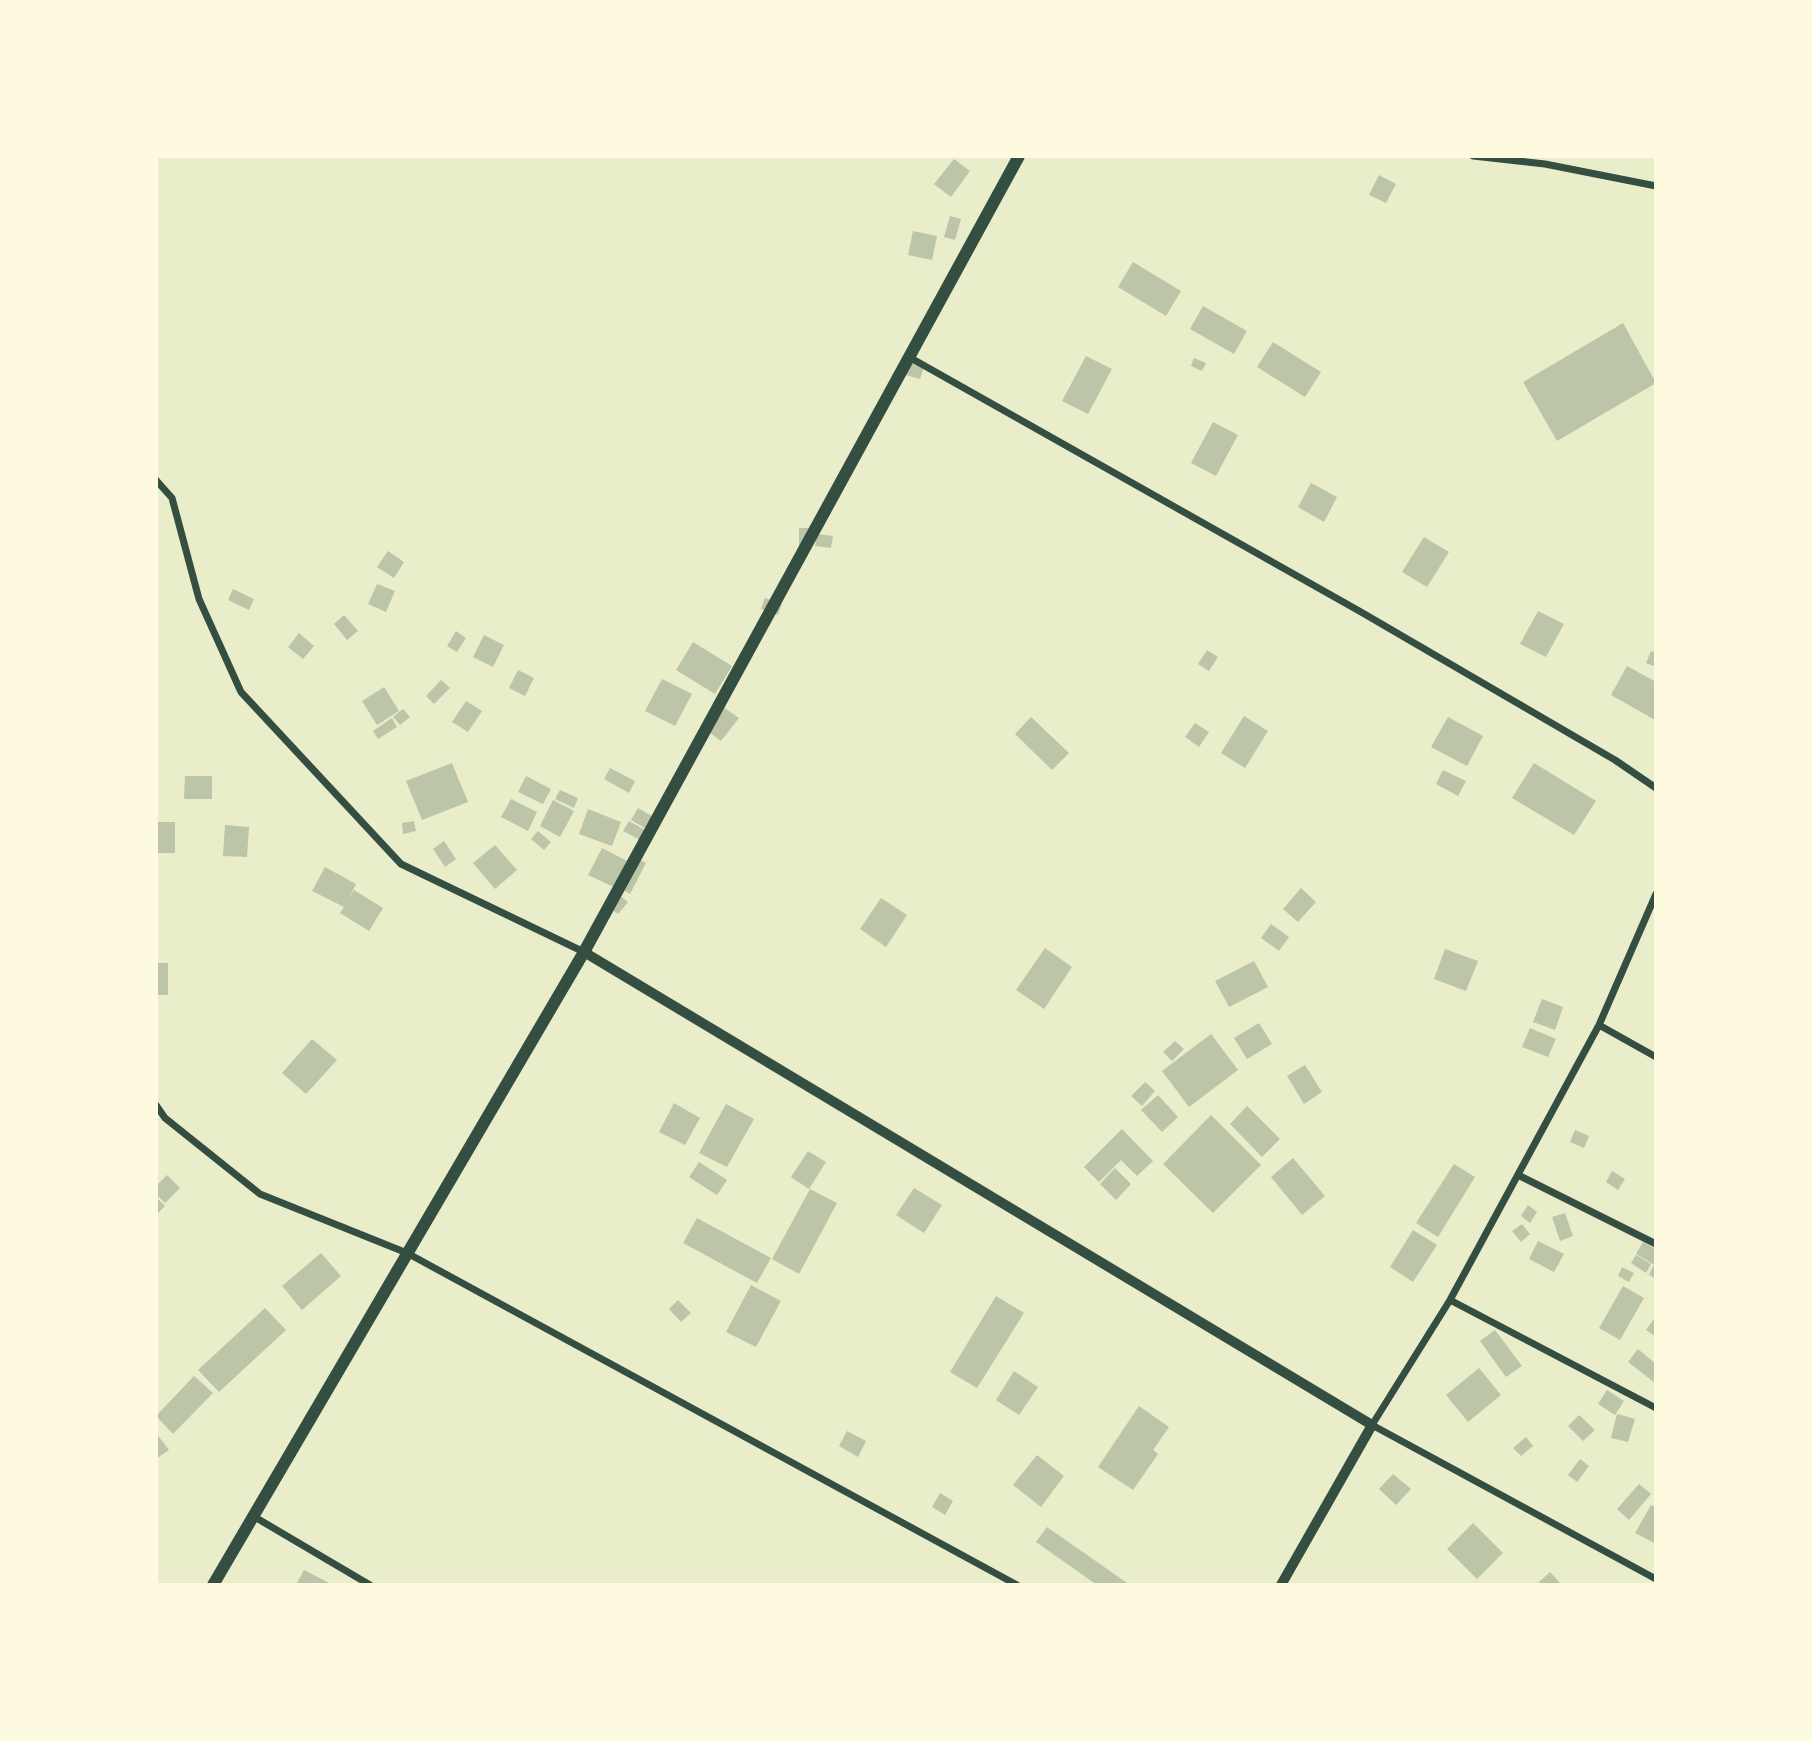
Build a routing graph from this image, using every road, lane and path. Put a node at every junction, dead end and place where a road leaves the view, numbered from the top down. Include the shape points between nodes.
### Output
1 (1019, 156) edge
2 (1473, 156) edge
3 (1656, 186) edge
4 (909, 357) junction
5 (156, 480) edge
6 (1656, 788) edge
7 (1656, 894) edge
8 (584, 952) junction
9 (1599, 1025) junction
10 (1656, 1057) edge
11 (156, 1105) edge
12 (1517, 1175) junction
13 (1656, 1244) edge
14 (407, 1253) junction
15 (1450, 1300) junction
16 (1656, 1408) edge
17 (1371, 1425) junction
18 (252, 1516) junction
19 (1656, 1579) edge
20 (214, 1585) edge
21 (370, 1585) edge
22 (1017, 1585) edge
23 (1281, 1585) edge

1 - 4 main road
2 - 3 street via 1545,164
4 - 6 street via 1361,612
4 - 8 main road
5 - 8 street via 172,498 199,599 242,692 401,863
7 - 9 street
8 - 14 main road
8 - 17 street
9 - 10 street
9 - 12 street
11 - 14 street via 165,1118 260,1194
12 - 13 street
12 - 15 street
14 - 18 main road
14 - 22 street
15 - 16 street
15 - 17 street
17 - 19 street
17 - 23 street
18 - 20 main road
18 - 21 street

